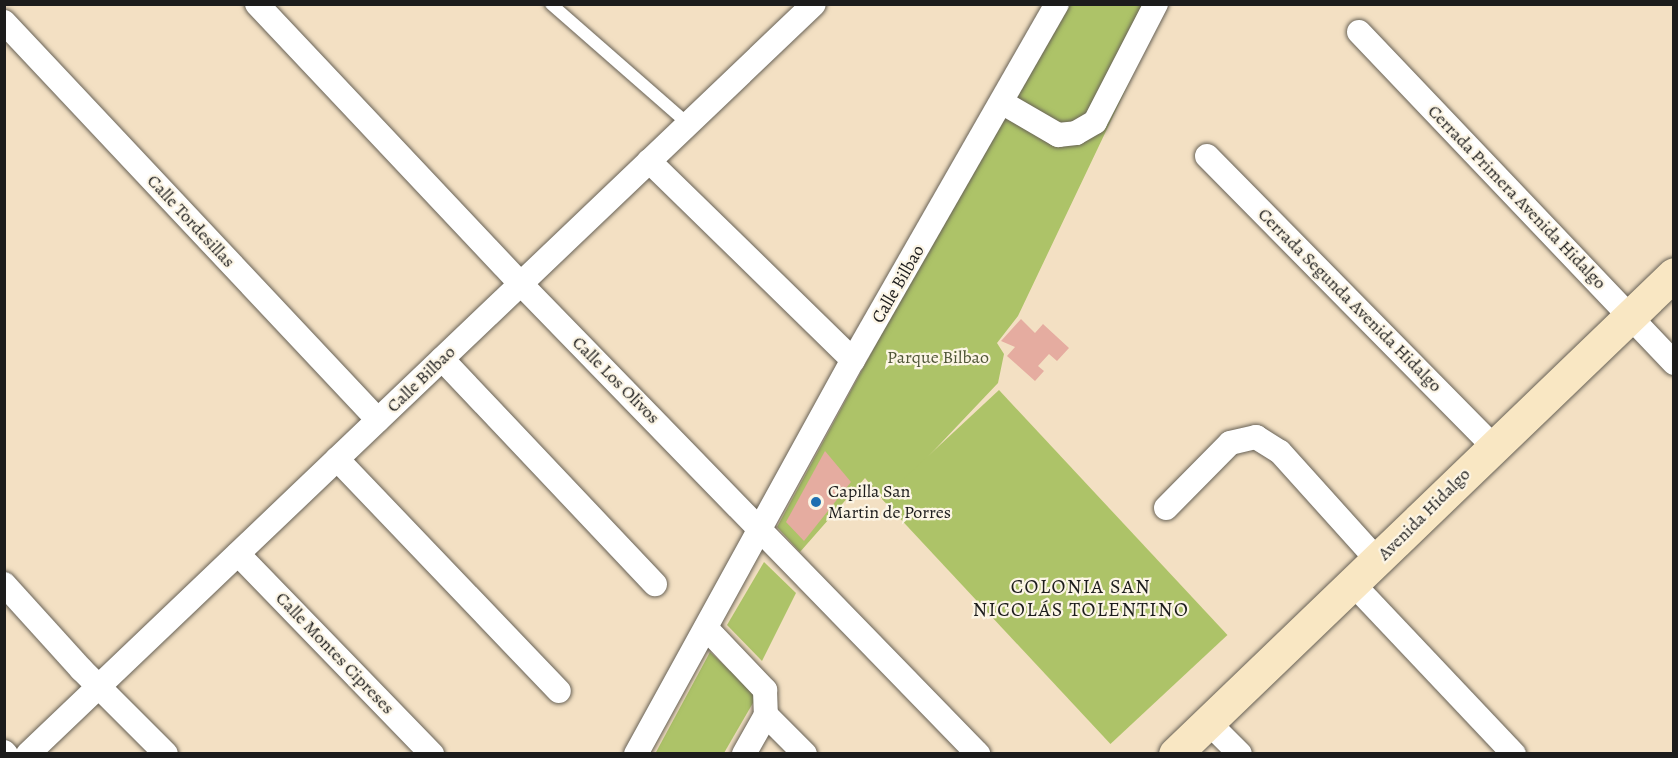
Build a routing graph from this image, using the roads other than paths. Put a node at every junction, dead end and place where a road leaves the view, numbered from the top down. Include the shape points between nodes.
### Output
1 (257, 4) edge
2 (550, 4) edge
3 (814, 4) edge
4 (1057, 4) edge
5 (1156, 4) edge
6 (4, 22) edge
7 (1359, 32) dead end
8 (1003, 103) junction
9 (688, 124) junction
10 (1207, 156) dead end
11 (650, 162) junction
12 (1674, 274) edge
13 (521, 284) junction
14 (1630, 314) junction
15 (442, 359) junction
16 (853, 360) junction
17 (1674, 363) edge
18 (378, 420) junction
19 (1492, 445) junction
20 (337, 459) junction
21 (1166, 508) dead end
22 (760, 526) junction
23 (238, 554) junction
24 (1378, 561) junction
25 (4, 584) edge
26 (655, 584) dead end
27 (1354, 585) junction
28 (706, 628) junction
29 (100, 685) junction
30 (559, 691) dead end
31 (766, 715) junction
32 (1208, 722) junction
33 (28, 753) edge
34 (166, 753) edge
35 (432, 753) edge
36 (636, 753) edge
37 (744, 753) edge
38 (806, 753) edge
39 (978, 753) edge
40 (1175, 753) edge
41 (1240, 753) edge
42 (1514, 753) edge

1 - 13 street, Calle Los Olivos
2 - 9 lane
3 - 9 street, Calle Bilbao
4 - 8 street, Calle Bilbao
5 - 8 street via 1095,122 1076,133 1058,135
6 - 18 street, Calle Tordesillas
7 - 14 street, Cerrada Primera Avenida Hidalgo
8 - 16 street, Calle Bilbao
9 - 11 street, Calle Bilbao
10 - 19 street, Cerrada Segunda Avenida Hidalgo
11 - 13 street, Calle Bilbao
11 - 16 street
12 - 14 street, Avenida Hidalgo
13 - 15 street, Calle Bilbao
13 - 22 street, Calle Los Olivos
14 - 17 street, Cerrada Primera Avenida Hidalgo
14 - 19 street, Avenida Hidalgo
15 - 18 street, Calle Bilbao
15 - 26 street
16 - 22 street, Calle Bilbao
18 - 20 street, Calle Bilbao
19 - 24 street, Avenida Hidalgo
20 - 23 street, Calle Bilbao
20 - 30 street
21 - 24 street via 1230,443 1256,437 1280,452
22 - 28 street, Calle Bilbao
22 - 39 street, Calle Los Olivos
23 - 29 street, Calle Bilbao
23 - 35 street, Calle Montes Cipreses
24 - 27 street, Avenida Hidalgo
25 - 29 street
27 - 32 street, Avenida Hidalgo
27 - 42 street
28 - 31 street via 765,690
28 - 36 street, Calle Bilbao
29 - 33 street, Calle Bilbao
29 - 34 street
31 - 37 street
31 - 38 street
32 - 40 street, Avenida Hidalgo
32 - 41 street

